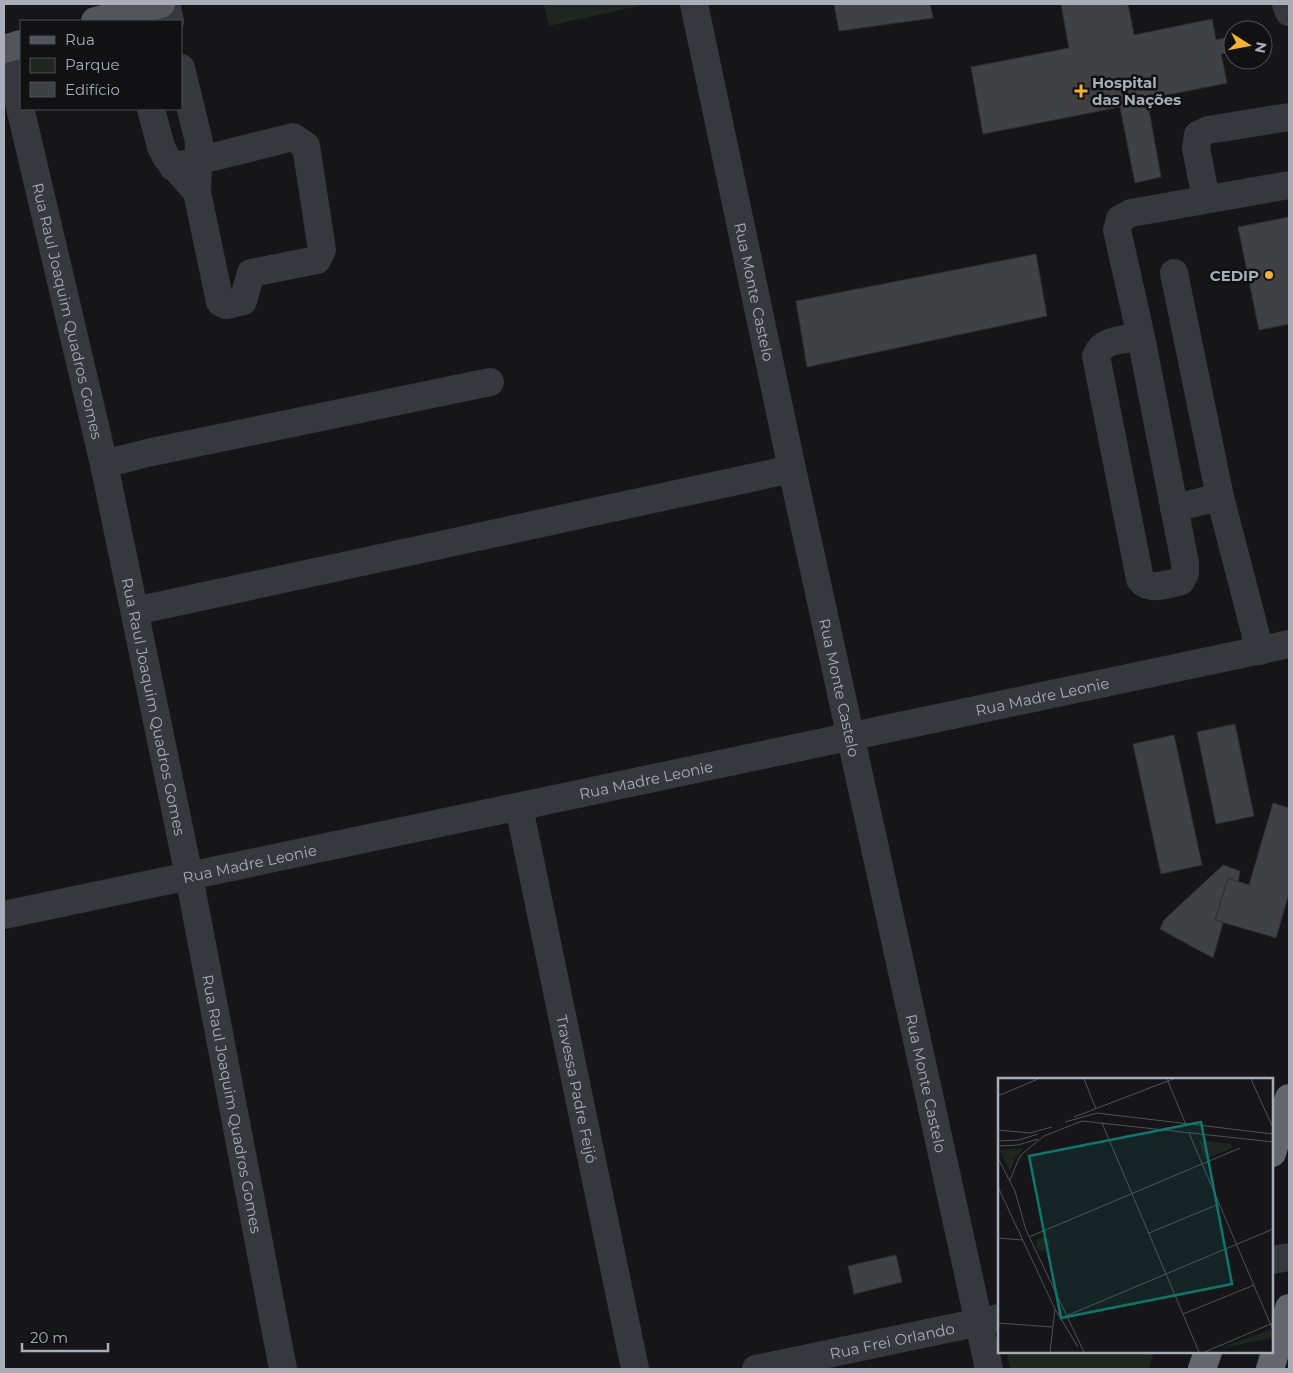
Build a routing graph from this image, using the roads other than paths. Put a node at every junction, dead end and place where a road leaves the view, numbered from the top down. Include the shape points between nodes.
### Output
1 (161, 4) edge
2 (166, 4) edge
3 (694, 4) edge
4 (1286, 4) edge
5 (1289, 12) edge
6 (128, 17) edge
7 (103, 20) edge
8 (170, 20) edge
9 (10, 47) edge
10 (182, 72) edge
11 (20, 91) edge
12 (24, 110) edge
13 (151, 110) edge
14 (1289, 117) edge
15 (186, 163) junction
16 (1289, 185) edge
17 (1206, 199) junction
18 (1174, 273) dead end
19 (1141, 337) junction
20 (490, 382) dead end
21 (104, 464) junction
22 (792, 469) junction
23 (1220, 497) junction
24 (1174, 508) junction
25 (134, 611) junction
26 (1289, 644) edge
27 (1260, 650) junction
28 (850, 737) junction
29 (520, 807) junction
30 (189, 876) junction
31 (4, 915) edge
32 (1289, 1098) edge
33 (1273, 1150) edge
34 (1289, 1257) edge
35 (1273, 1260) edge
36 (1289, 1308) edge
37 (990, 1320) edge
38 (1208, 1353) edge
39 (283, 1369) edge
40 (635, 1369) edge
41 (756, 1369) edge
42 (989, 1369) edge
43 (1202, 1369) edge
44 (1270, 1369) edge

1 - 6 main road
2 - 8 street
3 - 22 street, Rua Monte Castelo
4 - 5 street
6 - 7 main road
9 - 11 street, Rua Raul Joaquim Quadros Gomes
10 - 15 street via 199,142
12 - 21 street, Rua Raul Joaquim Quadros Gomes
13 - 15 street via 160,147
14 - 17 street via 1208,130 1198,135 1196,148
15 - 15 street via 293,137 300,140 306,146 322,250 317,260 251,273 243,301 226,305 220,302 197,192
16 - 17 street
17 - 19 street via 1120,219 1117,230
18 - 23 street
19 - 24 street
19 - 24 street via 1107,342 1100,346 1096,356 1144,585 1151,587 1181,581 1185,573
20 - 21 street
21 - 25 street, Rua Raul Joaquim Quadros Gomes
22 - 25 street
22 - 28 street, Rua Monte Castelo
23 - 24 street
23 - 27 street
25 - 30 street, Rua Raul Joaquim Quadros Gomes
26 - 27 street, Rua Madre Leonie
27 - 28 street, Rua Madre Leonie
28 - 29 street, Rua Madre Leonie
28 - 37 street, Rua Monte Castelo
29 - 30 street, Rua Madre Leonie
29 - 40 street, Travessa Padre Feijó
30 - 31 street, Rua Madre Leonie
30 - 39 street, Rua Raul Joaquim Quadros Gomes
32 - 33 highway
34 - 35 street
36 - 44 highway
37 - 41 street, Rua Frei Orlando
37 - 42 street, Rua Monte Castelo
38 - 43 highway

